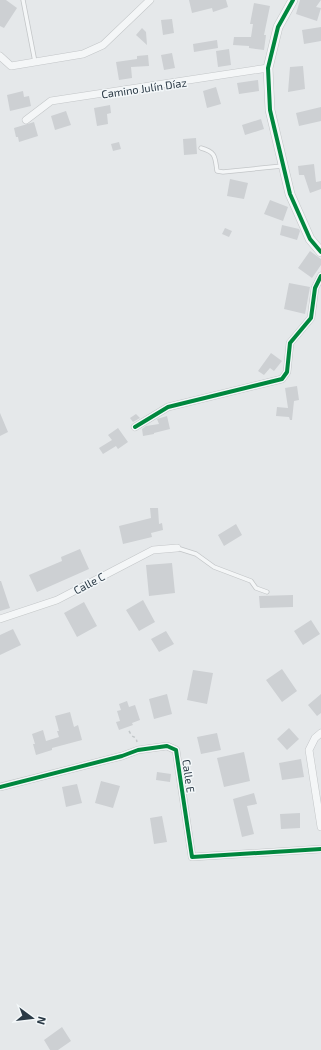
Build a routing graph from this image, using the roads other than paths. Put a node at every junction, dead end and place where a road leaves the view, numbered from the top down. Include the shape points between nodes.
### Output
1 (23, 0) edge
2 (150, 0) edge
3 (293, 0) edge
4 (0, 56) edge
5 (35, 62) junction
6 (268, 68) junction
7 (26, 120) dead end
8 (201, 148) dead end
9 (283, 166) junction
10 (321, 252) edge
11 (321, 276) edge
12 (135, 427) dead end
13 (177, 548) joint
14 (267, 592) dead end
15 (0, 619) edge
16 (321, 733) edge
17 (0, 787) edge
18 (321, 827) edge
19 (321, 849) edge

1 - 5 lane
2 - 5 street via 103,45 83,54
3 - 6 street via 278,27
4 - 5 street via 11,66
6 - 7 street, Camino Julín Díaz via 51,101
6 - 9 street via 270,110
8 - 9 lane via 210,150 215,157 217,171
9 - 10 street via 290,194 304,226 310,239
11 - 12 street via 315,288 311,318 290,343 287,372 282,379 168,407
13 - 14 lane via 196,554 214,568 251,581 256,588
13 - 15 street, Calle C via 152,550 57,600
16 - 18 street via 315,738 309,750
17 - 19 street, Calle E via 138,750 168,746 176,750 192,857

